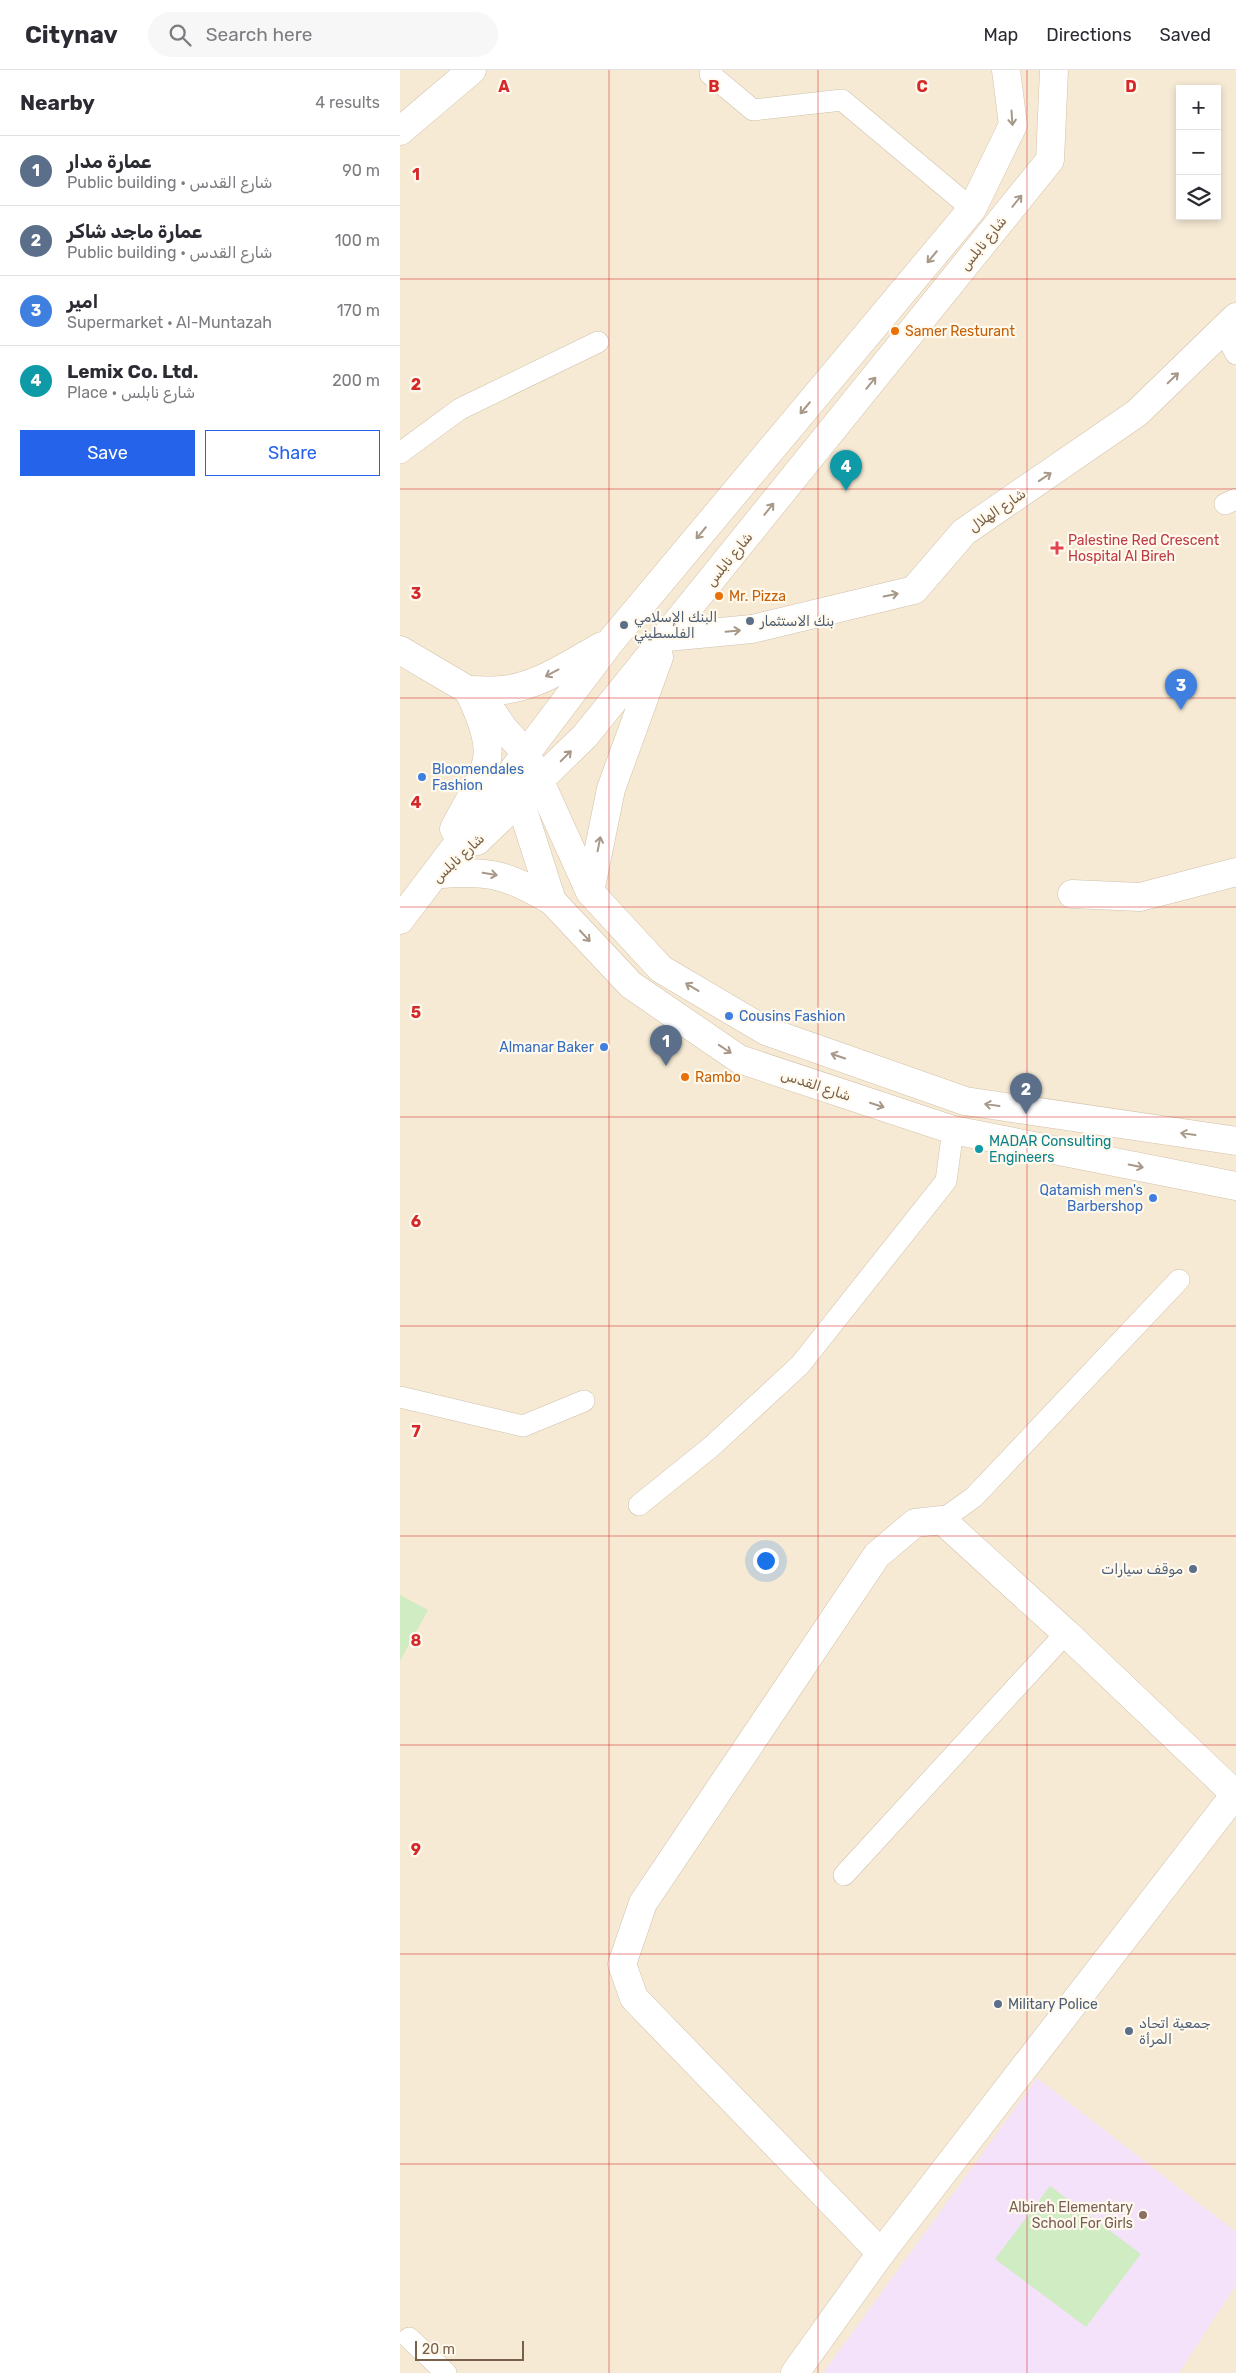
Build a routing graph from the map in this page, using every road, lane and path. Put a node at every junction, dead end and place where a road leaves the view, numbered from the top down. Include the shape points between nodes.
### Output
1 (472, 70) edge
2 (712, 70) edge
3 (1006, 70) edge
4 (1054, 70) edge
5 (400, 131) edge
6 (972, 208) junction
7 (1229, 324) edge
8 (598, 342) dead end
9 (1236, 354) edge
10 (400, 454) edge
11 (667, 637) junction
12 (611, 641) junction
13 (400, 650) edge
14 (468, 690) junction
15 (527, 754) junction
16 (540, 782) junction
17 (520, 801) junction
18 (1236, 872) edge
19 (433, 881) junction
20 (590, 892) junction
21 (1072, 894) dead end
22 (552, 901) junction
23 (400, 920) edge
24 (953, 1130) junction
25 (1236, 1141) edge
26 (1236, 1186) edge
27 (1179, 1280) dead end
28 (400, 1397) edge
29 (584, 1401) dead end
30 (639, 1505) dead end
31 (942, 1520) junction
32 (1066, 1633) junction
33 (1236, 1794) edge
34 (844, 1875) dead end
35 (881, 2253) junction
36 (409, 2338) dead end
37 (446, 2373) edge
38 (795, 2373) edge

1 - 5 main road
2 - 6 lane via 710,74 753,110 842,100
3 -> 6 main road, شارع نابلس via 1013,125
11 -> 4 main road, شارع نابلس via 1050,160
6 -> 12 main road, شارع نابلس
7 - 9 lane
11 -> 7 main road, شارع الهلال via 752,629 914,590 964,532 1136,413
8 - 10 lane via 460,409
16 -> 11 main road, شارع نابلس via 585,736
20 -> 11 main road via 610,789
12 -> 14 main road via 524,685 503,690
12 - 15 main road, شارع نابلس
13 - 14 main road
14 - 15 main road via 489,707 504,730
14 - 19 main road via 486,733 486,765
15 - 16 main road
15 - 17 main road
15 - 19 main road, شارع نابلس
16 - 17 main road, شارع نابلس
16 - 20 main road
17 - 19 main road, شارع نابلس
17 - 22 main road, شارع القدس
18 - 21 main road via 1140,897
19 -> 22 main road via 470,871 493,873 519,882
19 - 23 main road
25 -> 20 main road via 965,1101 766,1031 661,969
22 -> 24 main road, شارع القدس via 631,985 739,1059
24 -> 26 main road, شارع القدس
24 - 30 lane via 946,1181 800,1365 711,1446
27 - 31 lane via 974,1497
28 - 29 lane via 523,1426
31 - 32 main road
31 - 35 main road via 915,1523 876,1555 643,1903 622,1964 634,1998
32 - 33 main road
32 - 34 lane
33 - 35 main road
35 - 38 main road
36 - 37 lane

